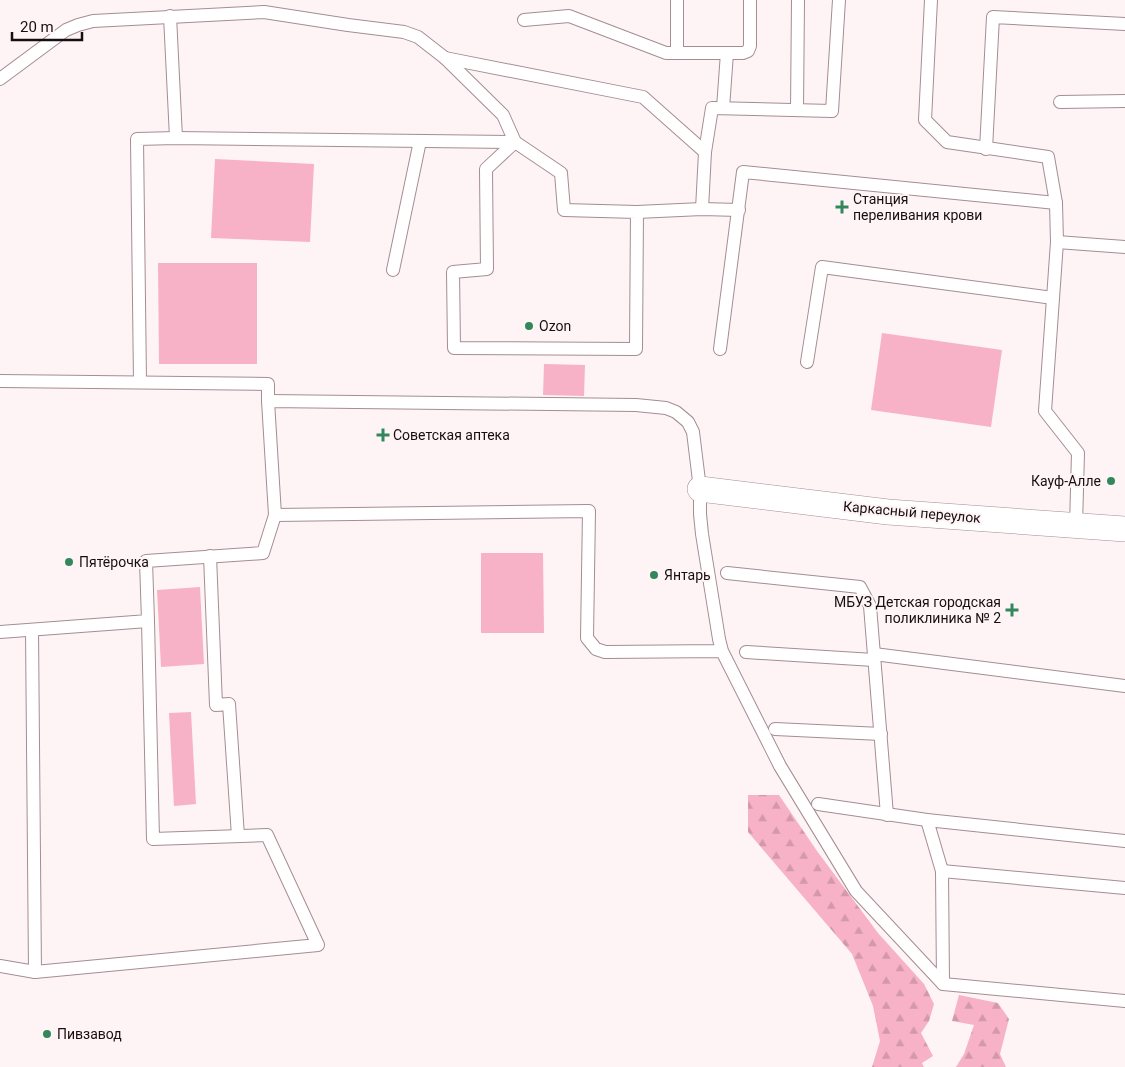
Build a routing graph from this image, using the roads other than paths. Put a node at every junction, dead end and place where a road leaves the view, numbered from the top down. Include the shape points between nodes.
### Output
1 (677, 0) edge
2 (750, 0) edge
3 (798, 0) edge
4 (839, 0) edge
5 (930, 0) edge
6 (170, 16) junction
7 (524, 20) dead end
8 (1125, 24) edge
9 (677, 53) junction
10 (726, 53) junction
11 (445, 58) junction
12 (0, 79) edge
13 (1060, 102) dead end
14 (1125, 102) edge
15 (723, 108) junction
16 (797, 110) junction
17 (176, 138) junction
18 (420, 141) junction
19 (515, 142) junction
20 (986, 149) junction
21 (705, 152) junction
22 (1056, 203) junction
23 (702, 209) junction
24 (739, 210) junction
25 (637, 212) junction
26 (1056, 242) junction
27 (1125, 247) edge
28 (393, 270) dead end
29 (1053, 298) junction
30 (720, 349) dead end
31 (807, 362) dead end
32 (0, 381) edge
33 (140, 382) junction
34 (268, 401) junction
35 (700, 489) junction
36 (275, 515) junction
37 (1076, 526) junction
38 (1125, 529) edge
39 (210, 556) junction
40 (727, 573) dead end
41 (148, 621) junction
42 (32, 630) junction
43 (0, 632) edge
44 (722, 651) junction
45 (746, 652) dead end
46 (874, 657) junction
47 (1125, 686) edge
48 (775, 729) dead end
49 (881, 734) junction
50 (818, 804) dead end
51 (887, 814) junction
52 (927, 820) junction
53 (238, 836) junction
54 (1125, 841) edge
55 (942, 872) junction
56 (1125, 888) edge
57 (0, 966) edge
58 (35, 972) junction
59 (943, 984) junction
60 (1125, 1002) edge

1 - 9 lane
2 - 10 lane via 748,51
3 - 16 lane
4 - 16 lane via 832,111
5 - 20 lane via 926,120 947,142
6 - 11 lane via 264,12 404,32 418,37
6 - 12 lane via 93,21 78,25 66,30
6 - 17 lane
7 - 9 lane via 570,16 666,53
8 - 20 lane via 992,17
9 - 10 lane
10 - 15 lane
11 - 19 lane via 503,115
11 - 21 lane via 643,97
13 - 14 lane
15 - 16 lane
15 - 21 lane via 712,108
17 - 18 lane
17 - 33 lane via 137,139
18 - 19 lane
18 - 28 lane
19 - 25 lane via 561,174 564,210
19 - 25 lane via 486,169 487,269 453,272 454,348 636,349
20 - 22 lane via 1048,157
21 - 23 lane
22 - 24 lane via 743,172
22 - 26 lane
23 - 24 lane
23 - 25 lane
24 - 30 lane
26 - 27 lane
26 - 29 lane
29 - 31 lane via 822,268
29 - 37 lane via 1045,411 1078,453
32 - 33 lane
33 - 34 lane via 268,384
34 - 35 lane via 666,408 688,422 693,432
34 - 36 lane
35 - 37 street, Каркасный переулок via 888,512
35 - 44 lane via 702,534
36 - 39 lane via 264,553
36 - 44 lane via 589,511 587,638 596,649 605,652
37 - 38 street, Каркасный переулок
39 - 41 lane via 146,560
39 - 53 lane via 216,705 229,704
40 - 46 lane via 860,587 870,606
41 - 42 lane
41 - 53 lane via 153,839
42 - 43 lane
42 - 58 lane
44 - 59 lane via 780,766 856,891
45 - 46 lane
46 - 47 lane
46 - 49 lane
48 - 49 lane
49 - 51 lane
50 - 51 lane
51 - 52 lane
52 - 54 lane
52 - 55 lane
53 - 58 lane via 267,835 318,945
55 - 56 lane
55 - 59 lane
57 - 58 lane
59 - 60 lane

